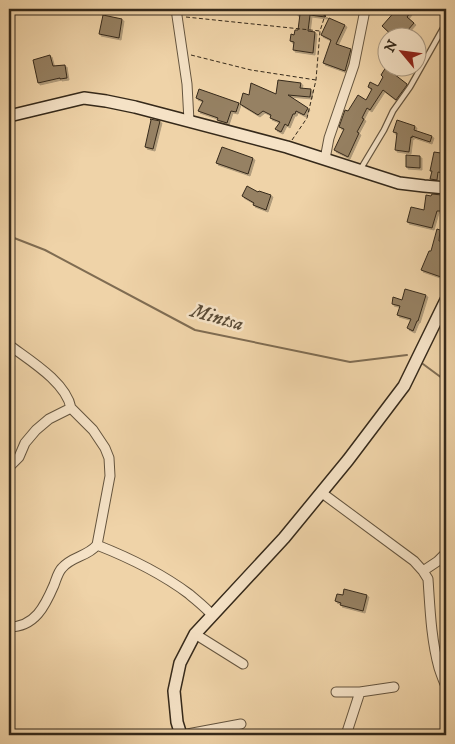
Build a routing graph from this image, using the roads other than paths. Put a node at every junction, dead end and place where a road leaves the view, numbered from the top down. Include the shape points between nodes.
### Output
1 (364, 9) edge
2 (177, 13) edge
3 (446, 23) edge
4 (9, 116) edge
5 (188, 121) junction
6 (325, 159) junction
7 (359, 171) junction
8 (446, 188) edge
9 (446, 300) edge
10 (9, 345) edge
11 (71, 408) junction
12 (9, 467) edge
13 (322, 493) junction
14 (97, 545) junction
15 (446, 553) edge
16 (423, 571) junction
17 (212, 615) junction
18 (9, 627) edge
19 (195, 634) junction
20 (243, 664) dead end
21 (446, 686) edge
22 (394, 687) dead end
23 (336, 692) dead end
24 (360, 692) junction
25 (242, 724) dead end
26 (182, 735) edge
27 (346, 735) edge

1 - 6 street via 354,65
2 - 5 street via 187,84
3 - 7 lane
4 - 5 street via 84,98
5 - 6 street
6 - 7 street
7 - 8 street via 399,183
9 - 13 street via 404,386
10 - 11 street via 48,375 64,392
11 - 12 street via 36,430
11 - 14 street via 92,430 109,458 110,476
13 - 16 street
13 - 17 street
14 - 17 street via 144,565 186,592
14 - 18 street via 61,568 34,619
15 - 16 street
16 - 21 street via 428,579 437,661
17 - 19 street
19 - 20 street
19 - 26 street via 180,663 174,692 177,722
22 - 24 street
23 - 24 street
24 - 27 street
25 - 26 street

